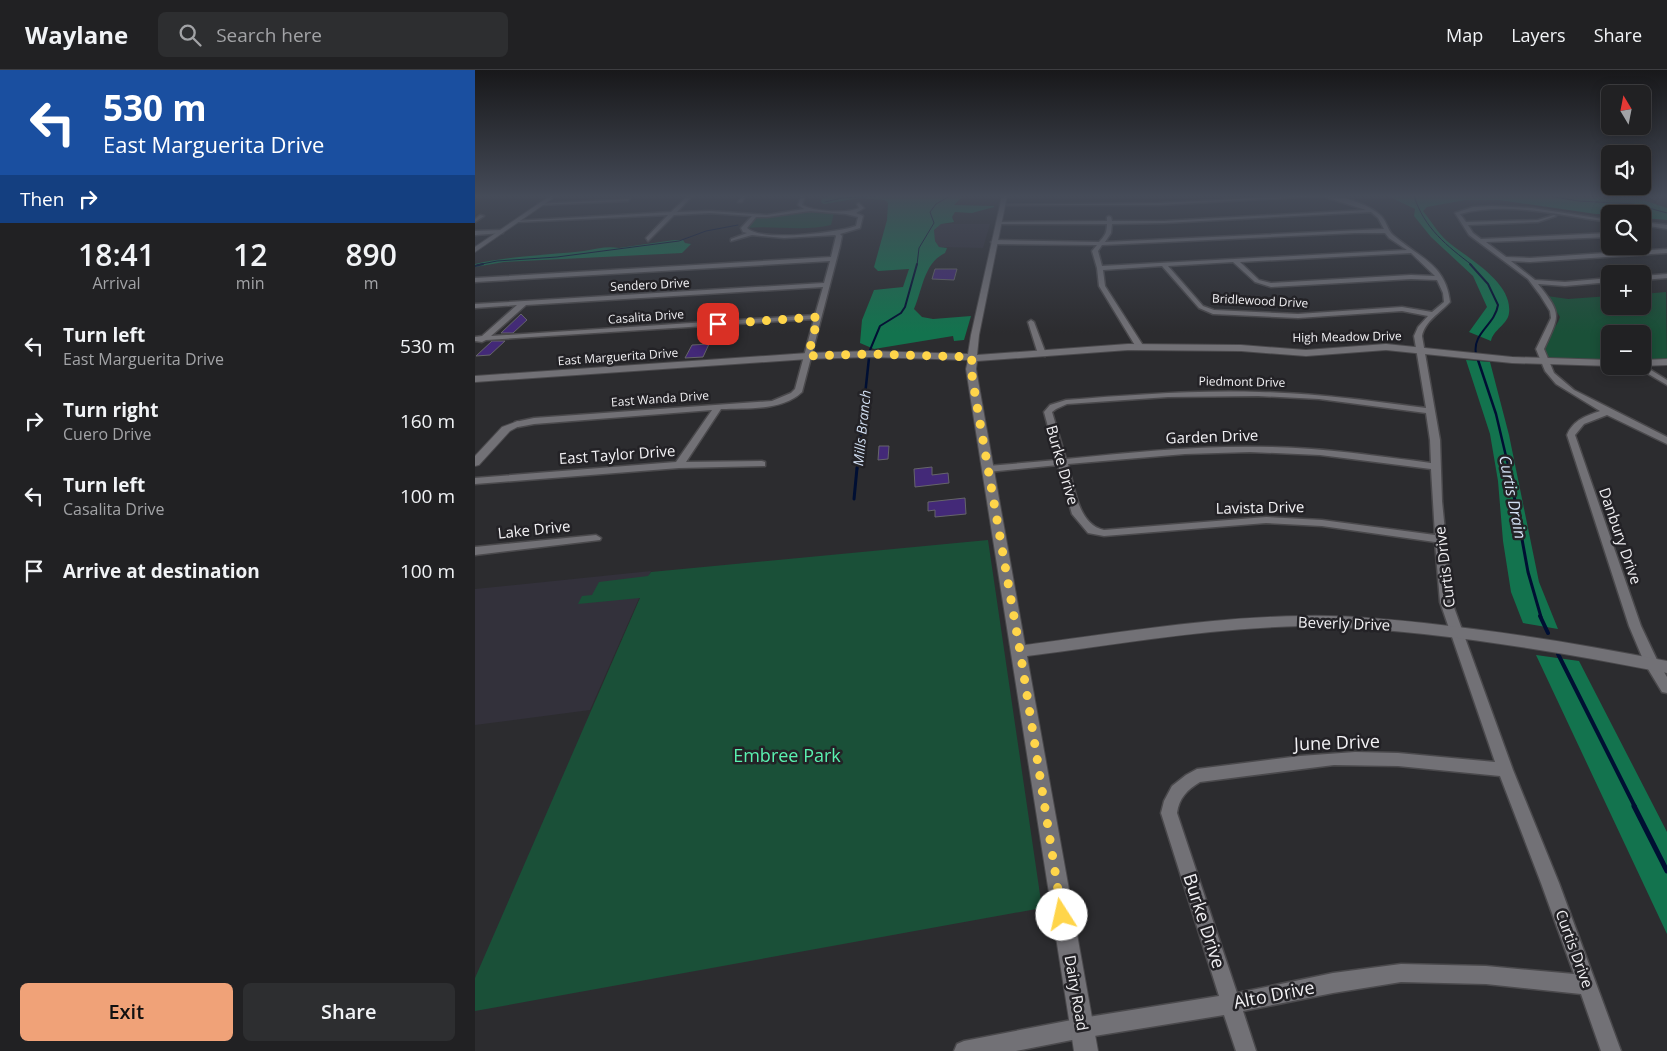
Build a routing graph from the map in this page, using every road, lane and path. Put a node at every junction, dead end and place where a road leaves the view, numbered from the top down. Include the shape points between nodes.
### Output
1 (487, 242) edge
2 (837, 242) edge
3 (994, 242) joint
4 (1103, 242) edge
5 (1165, 242) edge
6 (1398, 242) edge
7 (1480, 242) edge
8 (1101, 244) junction
9 (475, 250) edge
10 (1411, 251) junction
11 (1667, 252) edge
12 (833, 259) junction
13 (1505, 259) junction
14 (1235, 261) junction
15 (1164, 265) junction
16 (1100, 268) junction
17 (1667, 276) edge
18 (1651, 277) edge
19 (1440, 278) junction
20 (475, 280) edge
21 (1601, 281) edge
22 (1534, 282) junction
23 (826, 285) junction
24 (525, 303) junction
25 (475, 306) edge
26 (1435, 315) junction
27 (818, 317) junction
28 (1031, 322) dead end
29 (483, 339) junction
30 (475, 340) edge
31 (475, 346) edge
32 (1140, 347) junction
33 (1421, 350) junction
34 (1042, 354) junction
35 (808, 356) junction
36 (972, 357) junction
37 (1546, 362) junction
38 (1601, 362) edge
39 (1651, 362) edge
40 (1667, 362) edge
41 (1651, 373) edge
42 (475, 380) edge
43 (1667, 383) edge
44 (719, 407) junction
45 (1053, 407) joint
46 (1431, 411) junction
47 (1609, 411) junction
48 (518, 424) joint
49 (1667, 440) edge
50 (475, 463) edge
51 (1062, 463) junction
52 (762, 464) dead end
53 (679, 465) junction
54 (1436, 467) junction
55 (988, 469) junction
56 (475, 481) edge
57 (1083, 523) joint
58 (596, 538) dead end
59 (1441, 539) junction
60 (475, 551) edge
61 (1456, 632) junction
62 (1020, 651) junction
63 (1659, 665) edge
64 (1667, 688) edge
65 (1505, 770) junction
66 (1177, 792) joint
67 (1587, 985) junction
68 (1231, 1004) junction
69 (1082, 1028) junction
70 (964, 1051) edge
71 (1086, 1051) edge
72 (1246, 1051) edge
73 (1611, 1051) edge

1 - 9 street
2 - 12 street
3 - 8 street
3 - 36 street, Dairy Road
4 - 8 street
5 - 8 street
6 - 10 street
7 - 13 street
8 - 16 street via 1095,251
10 - 14 street
10 - 19 street
11 - 13 street
12 - 20 street
12 - 23 street
13 - 22 street
14 - 15 street
14 - 19 street via 1257,281 1271,285
15 - 16 street
15 - 26 street, Bridlewood Drive via 1201,307 1213,312 1298,316 1402,309
16 - 32 street via 1101,286
17 - 18 street
19 - 26 street, Curtis Drive via 1445,286 1447,302
21 - 22 street via 1565,284
22 - 37 street via 1553,311 1554,318 1540,349
23 - 24 street, Sendero Drive
23 - 27 street
24 - 25 street, Sendero Drive
24 - 29 street
26 - 33 street, Curtis Drive via 1418,331
27 - 29 street, Casalita Drive
27 - 35 street
28 - 34 street
29 - 30 street, Casalita Drive
29 - 31 street
32 - 33 street, High Meadow Drive via 1306,353 1386,347
32 - 34 street, High Meadow Drive
33 - 37 street, High Meadow Drive
33 - 46 street, Curtis Drive
34 - 36 street, High Meadow Drive
35 - 36 street, East Marguerita Drive
35 - 42 street, East Marguerita Drive
35 - 44 street, East Wanda Drive via 799,390 794,395 773,403
36 - 55 street, Dairy Road via 971,369
37 - 38 street, High Meadow Drive
37 - 47 street via 1557,381
39 - 40 street
41 - 43 street
44 - 48 street, East Wanda Drive
44 - 53 street
45 - 46 street, Piedmont Drive via 1066,402 1168,395 1258,394 1319,397
45 - 51 street, Burke Drive via 1047,412
46 - 54 street, Curtis Drive
47 - 49 street
47 - 63 street, Danbury Drive via 1579,422 1571,435 1635,626
48 - 50 street via 506,430
51 - 54 street, Garden Drive via 1160,453 1252,449 1355,455
51 - 55 street, Garden Drive
51 - 57 street, Burke Drive via 1077,514
52 - 53 street, East Taylor Drive
53 - 56 street, East Taylor Drive
54 - 59 street, Curtis Drive
55 - 62 street, Dairy Road
57 - 59 street, Lavista Drive via 1092,531 1104,533 1266,520 1322,523
58 - 60 street, Lake Drive
59 - 61 street, Curtis Drive via 1446,602
61 - 62 street, Beverly Drive via 1302,621 1232,625
61 - 63 street, Beverly Drive via 1565,647
61 - 65 street, Curtis Drive
62 - 69 street, Dairy Road
63 - 64 street, Danbury Drive
65 - 66 street, June Drive via 1391,759 1335,759 1197,776
65 - 67 street, Curtis Drive
66 - 68 street, Burke Drive via 1170,801 1169,813
67 - 68 street, Alto Drive via 1486,975 1401,973
67 - 73 street, Curtis Drive
68 - 69 street, Alto Drive
68 - 72 street, Burke Drive
69 - 70 street, Alto Drive
69 - 71 street, Dairy Road

